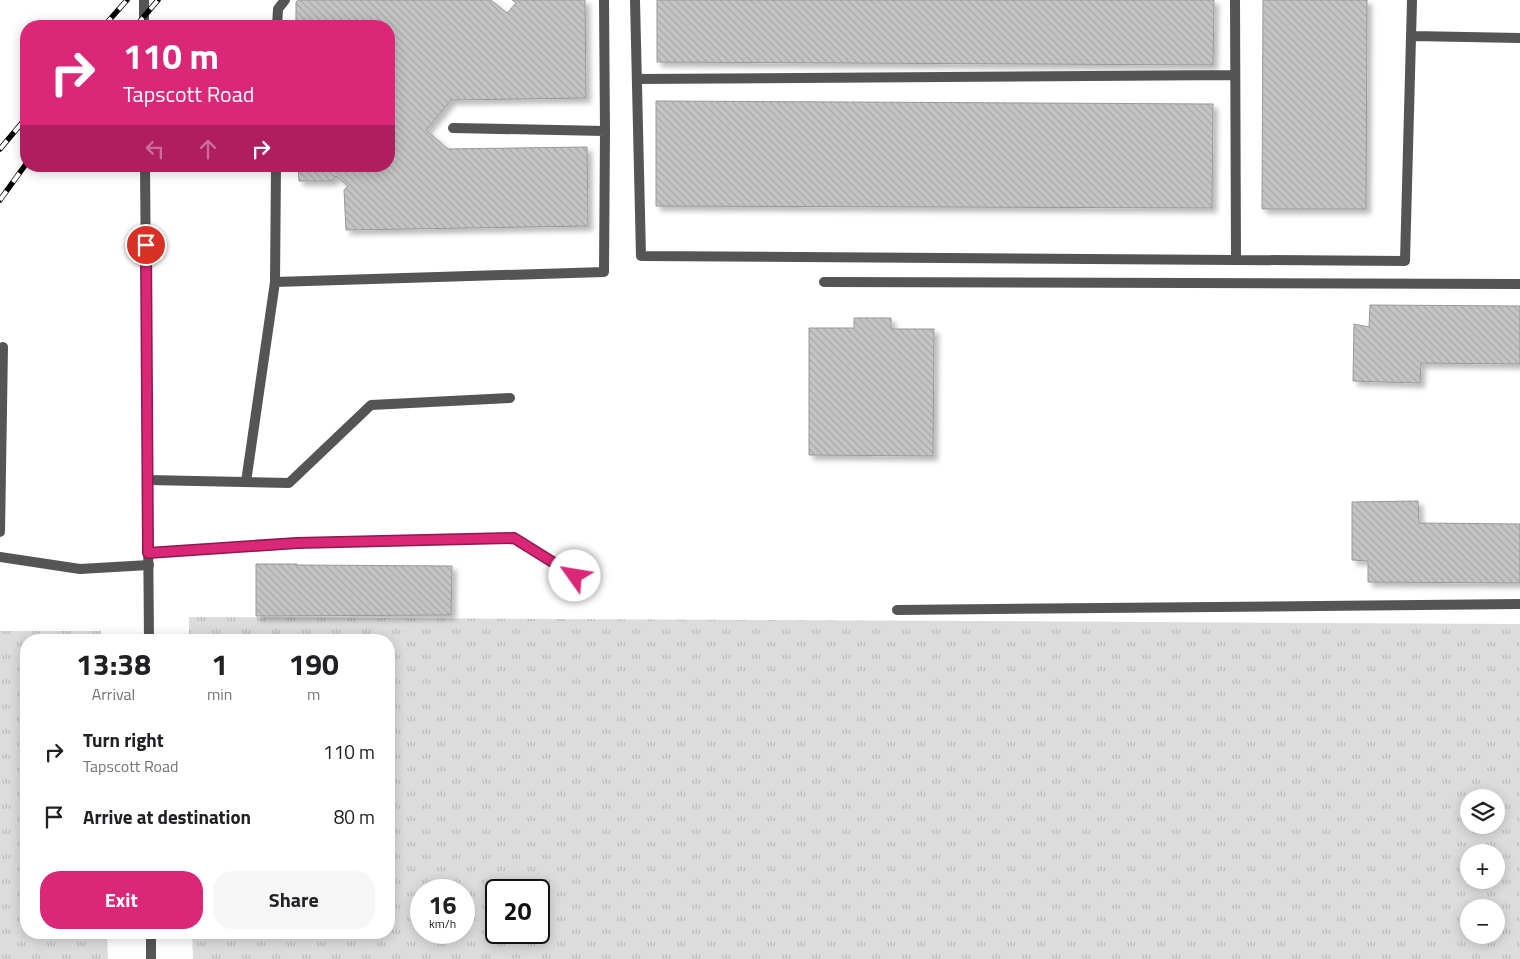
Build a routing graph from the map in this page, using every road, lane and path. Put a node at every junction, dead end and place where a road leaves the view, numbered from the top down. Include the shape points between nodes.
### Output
1 (144, 0) edge
2 (285, 0) edge
3 (604, 0) edge
4 (635, 0) edge
5 (1234, 0) edge
6 (1412, 0) edge
7 (144, 20) edge
8 (277, 20) edge
9 (1412, 36) junction
10 (1520, 38) edge
11 (1235, 75) junction
12 (637, 79) junction
13 (453, 128) dead end
14 (605, 131) junction
15 (146, 172) edge
16 (276, 172) edge
17 (1236, 260) junction
18 (274, 282) junction
19 (824, 282) dead end
20 (1520, 284) edge
21 (3, 347) dead end
22 (510, 398) dead end
23 (148, 480) junction
24 (246, 482) junction
25 (0, 532) edge
26 (148, 553) junction
27 (0, 557) edge
28 (149, 565) junction
29 (575, 576) dead end
30 (1520, 604) edge
31 (897, 610) dead end
32 (149, 634) edge
33 (151, 939) edge
34 (151, 959) edge

1 - 7 street
2 - 8 street via 278,9
3 - 14 street
4 - 12 street
5 - 11 street
6 - 9 street
9 - 10 street
9 - 17 street via 1405,261
11 - 12 street
11 - 17 street
12 - 17 street via 641,256
13 - 14 street
14 - 18 street via 604,272
15 - 23 street
16 - 18 street
18 - 24 street
19 - 20 street
21 - 25 street
22 - 24 street via 371,406 289,483
23 - 24 street
23 - 26 street
26 - 28 street
26 - 29 street via 297,543 514,538
27 - 28 street via 80,569
28 - 32 street
30 - 31 street
33 - 34 street

